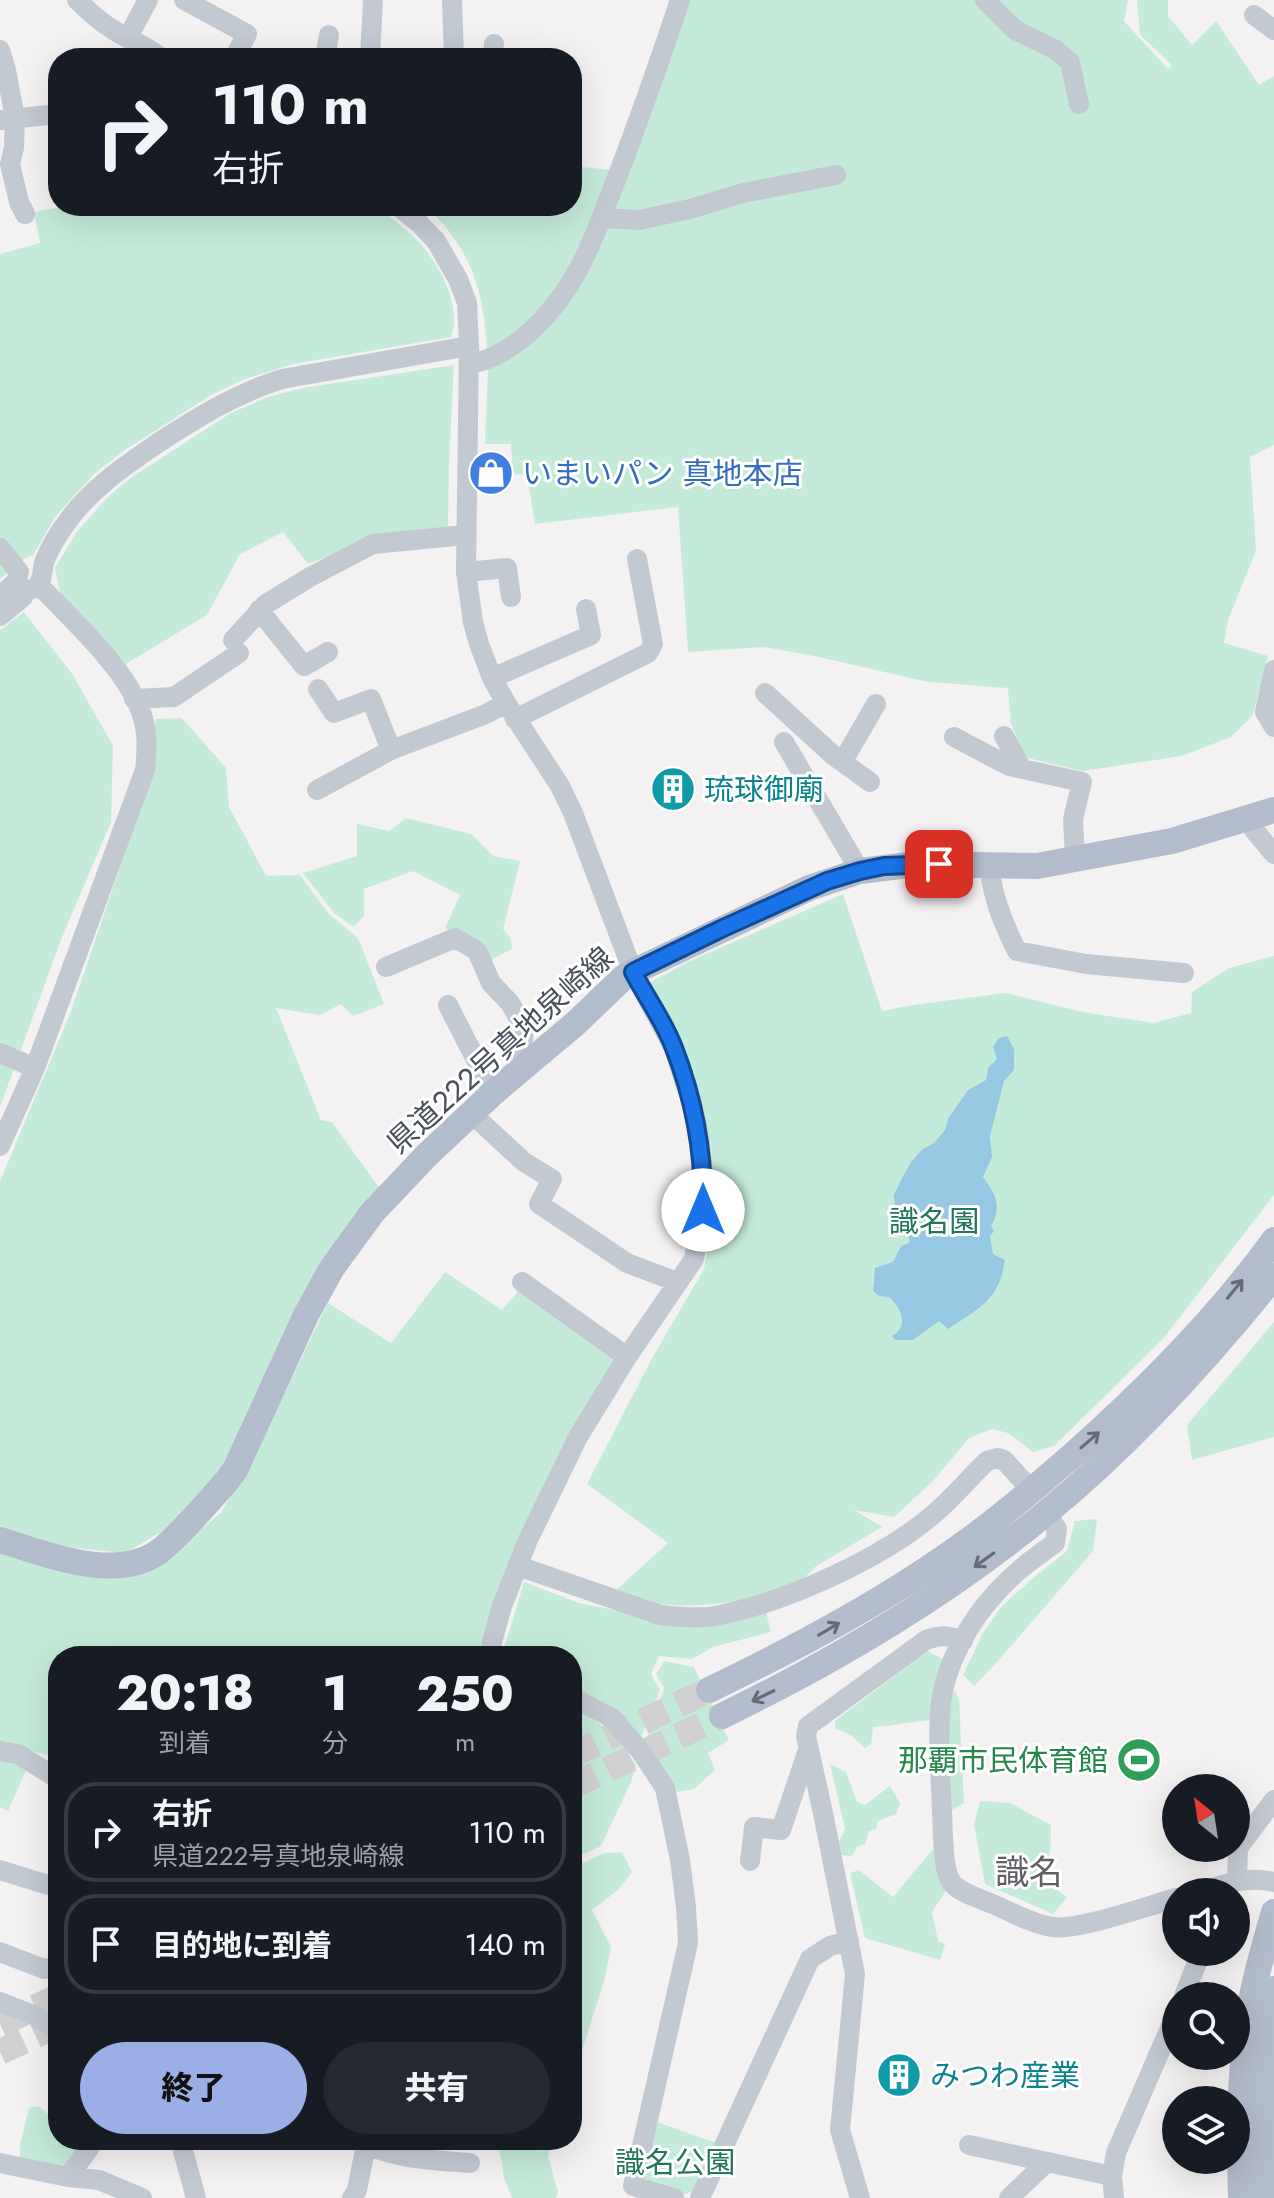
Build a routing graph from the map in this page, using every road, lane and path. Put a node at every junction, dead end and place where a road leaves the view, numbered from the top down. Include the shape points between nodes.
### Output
1 (77, 0) edge
2 (148, 0) edge
3 (184, 0) edge
4 (373, 0) edge
5 (452, 0) edge
6 (680, 0) edge
7 (985, 0) edge
8 (1254, 15) dead end
9 (1274, 30) edge
10 (329, 35) dead end
11 (128, 37) junction
12 (149, 48) edge
13 (239, 48) edge
14 (327, 48) edge
15 (371, 48) edge
16 (454, 48) edge
17 (0, 50) edge
18 (1079, 104) dead end
19 (48, 115) edge
20 (7, 119) edge
21 (836, 175) dead end
22 (25, 214) dead end
23 (410, 216) edge
24 (602, 218) junction
25 (469, 355) junction
26 (465, 535) junction
27 (0, 548) edge
28 (637, 559) dead end
29 (466, 572) junction
30 (28, 585) junction
31 (0, 596) edge
32 (511, 597) dead end
33 (586, 609) dead end
34 (259, 610) junction
35 (0, 616) edge
36 (328, 652) dead end
37 (1274, 670) edge
38 (492, 678) junction
39 (318, 689) dead end
40 (765, 693) dead end
41 (134, 699) junction
42 (876, 704) dead end
43 (511, 711) junction
44 (1274, 727) edge
45 (1004, 736) dead end
46 (954, 737) dead end
47 (784, 742) dead end
48 (391, 750) junction
49 (838, 758) junction
50 (1022, 769) junction
51 (803, 776) junction
52 (870, 782) dead end
53 (317, 790) dead end
54 (1262, 813) edge
55 (1274, 854) edge
56 (1075, 859) junction
57 (990, 866) junction
58 (860, 871) junction
59 (386, 967) dead end
60 (633, 972) junction
61 (1184, 973) dead end
62 (448, 1005) dead end
63 (0, 1053) edge
64 (530, 1064) junction
65 (35, 1068) junction
66 (493, 1093) junction
67 (471, 1113) junction
68 (0, 1146) edge
69 (1274, 1240) edge
70 (1274, 1276) edge
71 (522, 1282) dead end
72 (677, 1282) junction
73 (627, 1357) junction
74 (1032, 1491) junction
75 (1046, 1513) junction
76 (0, 1540) edge
77 (518, 1566) junction
78 (963, 1641) junction
79 (493, 1646) edge
80 (709, 1690) tunnel mouth
81 (582, 1702) edge
82 (722, 1716) tunnel mouth
83 (808, 1750) junction
84 (0, 1751) edge
85 (48, 1773) edge
86 (1274, 1800) edge
87 (750, 1861) dead end
88 (0, 1870) edge
89 (1229, 1878) edge
90 (1250, 1881) edge
91 (1274, 1882) edge
92 (48, 1885) edge
93 (1162, 1902) edge
94 (1274, 1912) edge
95 (849, 1941) junction
96 (0, 1952) edge
97 (48, 1968) edge
98 (1274, 1989) edge
99 (0, 2002) edge
100 (48, 2024) edge
101 (1162, 2046) edge
102 (1267, 2136) edge
103 (969, 2145) dead end
104 (88, 2150) edge
105 (183, 2150) edge
106 (362, 2150) edge
107 (378, 2150) edge
108 (1047, 2162) junction
109 (0, 2163) edge
110 (470, 2163) dead end
111 (1112, 2176) junction
112 (68, 2177) junction
113 (138, 2197) edge
114 (196, 2198) edge
115 (352, 2198) edge
116 (674, 2198) edge
117 (700, 2198) edge
118 (860, 2198) edge
119 (1009, 2198) edge
120 (1114, 2198) edge
121 (1241, 2198) edge
122 (1263, 2198) edge

1 - 11 street
2 - 11 street
3 - 13 street via 247,34
4 - 15 street
5 - 16 street
6 - 24 street
7 - 18 street via 1015,30 1070,62
8 - 9 street
10 - 14 street
11 - 12 street
17 - 20 street
19 - 20 street
20 - 22 street via 14,148 10,164
21 - 24 street via 639,220
23 - 25 street via 436,241 458,279 467,303
24 - 25 street via 562,296 539,323 489,359
25 - 26 street
25 - 30 street via 282,379 218,406 127,464 89,496
26 - 29 street
26 - 34 street via 373,544
27 - 30 street
28 - 43 street via 653,644 648,653
29 - 32 street via 507,568
29 - 38 street via 473,622
30 - 31 street
30 - 35 street via 23,597
30 - 41 street via 119,672
33 - 38 street via 591,635
34 - 36 street via 304,666
34 - 41 street via 236,646 174,697
37 - 44 street via 1265,712
38 - 43 street
39 - 48 street via 334,713 371,699
40 - 49 street
41 - 65 street via 147,741 145,770
42 - 49 street
43 - 48 street via 486,714
43 - 60 street via 573,813
45 - 50 street
46 - 50 street
47 - 51 street
48 - 53 street
49 - 51 street
49 - 52 street
50 - 56 street via 1082,782 1073,819
51 - 58 street
54 - 55 street via 1254,830
54 - 56 main road, 県道222号真地泉崎線 via 1172,841
56 - 57 main road, 県道222号真地泉崎線
57 - 58 main road, 県道222号真地泉崎線 via 917,864
57 - 61 street via 990,881 1017,951
58 - 60 main road, 県道222号真地泉崎線 via 809,888
59 - 64 street via 455,938 477,951 491,983 524,1027 522,1053
60 - 64 main road, 県道222号真地泉崎線
60 - 72 street via 673,1046 700,1142 704,1179 699,1235 694,1259
62 - 66 street
63 - 65 street
64 - 66 main road, 県道222号真地泉崎線
65 - 68 street
66 - 67 main road, 県道222号真地泉崎線
67 - 72 street via 524,1162 552,1179 539,1204 627,1263
67 - 76 main road, 県道222号真地泉崎線 via 391,1191 349,1244 298,1332 235,1470 160,1551 110,1567
74 -> 69 main road via 1196,1336
70 - 75 main road via 1135,1433
71 - 73 street
72 - 73 street
73 - 77 street via 578,1437
74 - 77 street via 1004,1460 987,1461 934,1514 880,1552 766,1603 713,1616 660,1615
80 -> 74 main road via 864,1608 976,1535
75 - 78 street via 1057,1529 1055,1543 994,1594
75 -> 82 main road via 883,1630
77 - 79 street
78 - 83 street via 942,1635 926,1640 808,1726
78 - 93 street via 946,1680 940,1712 942,1815 950,1882 1053,1927 1067,1928
81 - 116 street via 612,1718 665,1788 680,1860 688,1943 633,2186
83 - 87 street via 781,1830 754,1827
83 - 95 street
84 - 85 street via 18,1754
86 - 89 street via 1238,1848
88 - 92 street
90 - 91 street
94 - 121 main road via 1246,2034
95 - 117 street via 810,1959
95 - 118 street via 855,1974 840,2130
96 - 97 street
98 - 102 main road via 1264,2057
99 - 100 street
101 - 111 street via 1116,2153
102 - 122 main road
103 - 108 street
104 - 112 street
105 - 114 street
106 - 115 street
107 - 110 street
108 - 111 street
108 - 119 street
109 - 112 street
111 - 120 street
112 - 113 street via 99,2180

